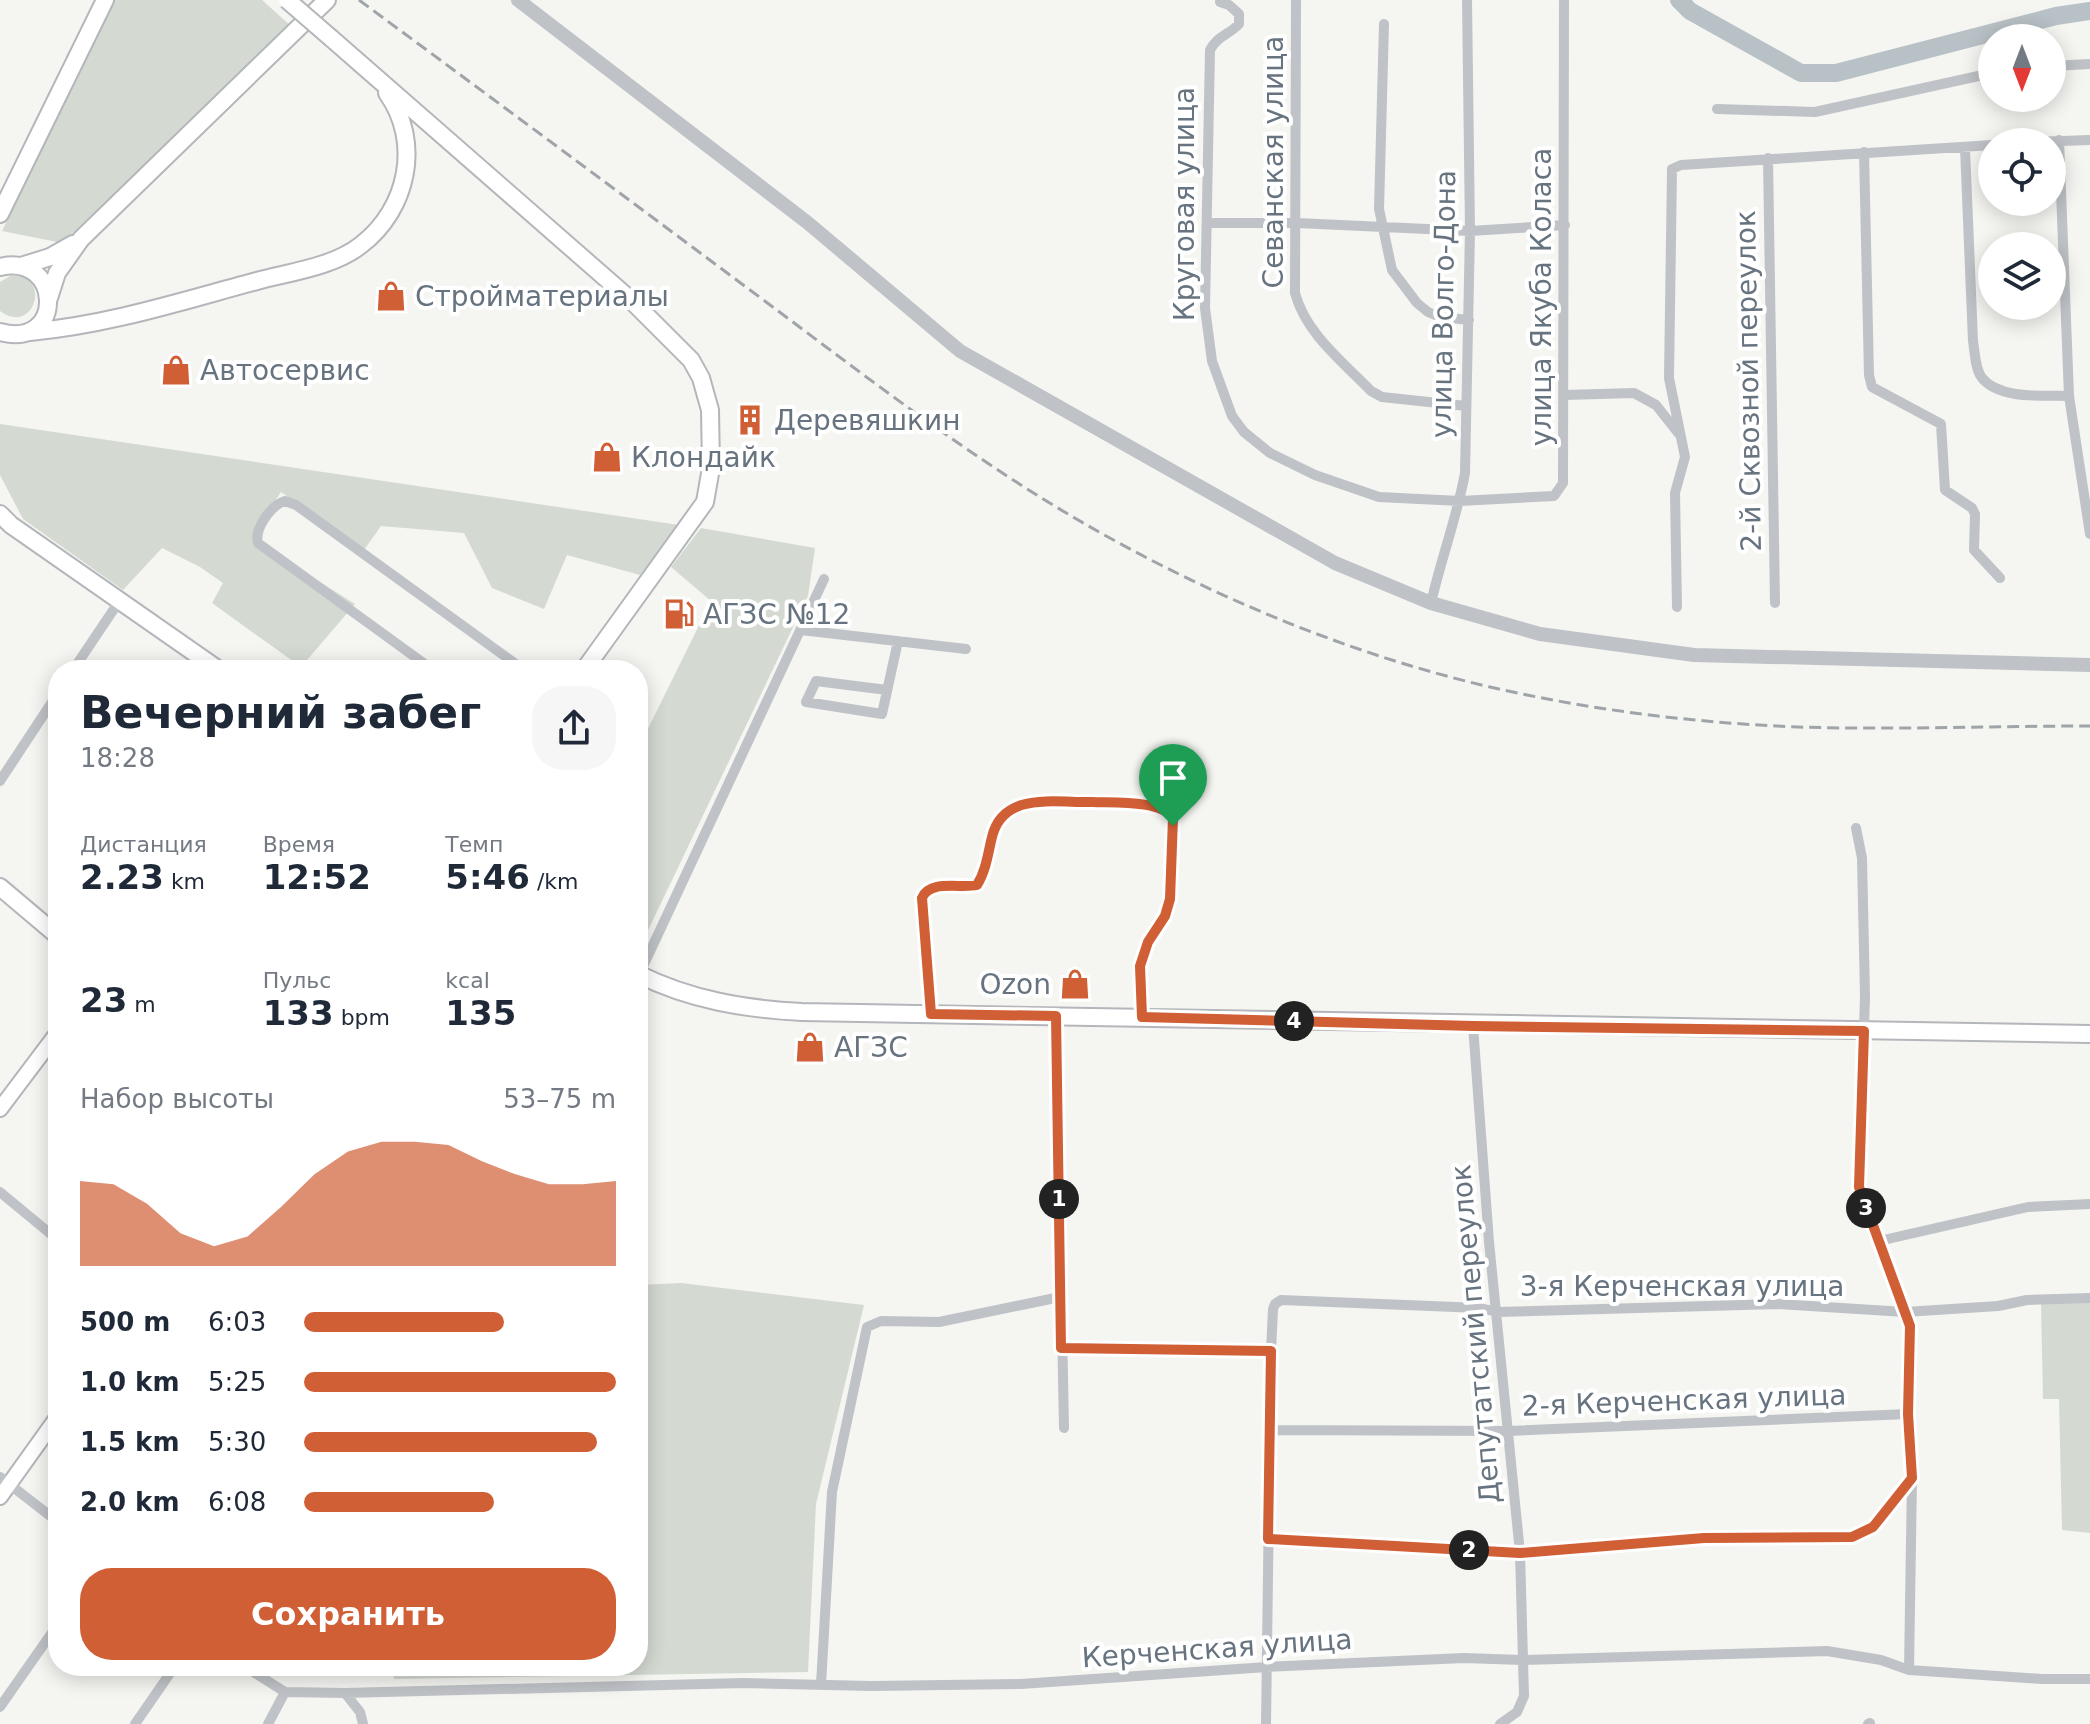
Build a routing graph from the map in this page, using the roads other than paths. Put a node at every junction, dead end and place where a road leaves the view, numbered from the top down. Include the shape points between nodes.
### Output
1 (105, 0) edge
2 (287, 0) edge
3 (327, 0) edge
4 (518, 0) edge
5 (1296, 0) edge
6 (1467, 0) edge
7 (1564, 0) edge
8 (1220, 2) dead end
9 (1384, 24) dead end
10 (2090, 64) edge
11 (2066, 65) edge
12 (374, 76) junction
13 (1978, 76) edge
14 (1717, 109) dead end
15 (2066, 140) edge
16 (2090, 140) edge
17 (1978, 147) edge
18 (1965, 148) junction
19 (1864, 152) junction
20 (1768, 158) junction
21 (0, 214) edge
22 (2062, 216) edge
23 (1207, 223) junction
24 (1297, 223) junction
25 (1565, 225) junction
26 (1385, 227) junction
27 (1470, 231) junction
28 (81, 239) junction
29 (20, 266) junction
30 (0, 267) edge
31 (49, 298) junction
32 (1469, 320) junction
33 (0, 332) edge
34 (28, 333) junction
35 (0, 348) edge
36 (1565, 395) junction
37 (2069, 396) junction
38 (1466, 406) junction
39 (1683, 439) junction
40 (1460, 501) junction
41 (0, 514) edge
42 (2090, 534) edge
43 (2000, 578) dead end
44 (824, 579) dead end
45 (120, 600) junction
46 (1431, 603) junction
47 (1775, 603) dead end
48 (1677, 607) dead end
49 (801, 630) junction
50 (898, 641) junction
51 (966, 649) dead end
52 (80, 660) edge
53 (205, 660) edge
54 (419, 660) edge
55 (510, 660) edge
56 (591, 660) edge
57 (2090, 665) edge
58 (887, 690) junction
59 (48, 708) edge
60 (0, 781) edge
61 (1856, 828) dead end
62 (0, 887) edge
63 (48, 928) edge
64 (648, 955) edge
65 (648, 978) edge
66 (931, 1014) junction
67 (1056, 1016) junction
68 (1142, 1017) junction
69 (1473, 1026) junction
70 (1864, 1031) junction
71 (2090, 1034) edge
72 (48, 1045) edge
73 (0, 1109) edge
74 (0, 1192) edge
75 (2090, 1204) edge
76 (48, 1232) edge
77 (1879, 1241) junction
78 (1060, 1297) junction
79 (2090, 1298) edge
80 (1497, 1312) junction
81 (1905, 1312) junction
82 (1061, 1348) junction
83 (1271, 1351) junction
84 (1908, 1414) junction
85 (48, 1428) edge
86 (1064, 1428) dead end
87 (1270, 1430) junction
88 (1509, 1431) junction
89 (1912, 1478) junction
90 (5, 1480) edge
91 (0, 1497) edge
92 (48, 1514) edge
93 (1268, 1539) junction
94 (1520, 1553) junction
95 (48, 1638) edge
96 (1522, 1660) junction
97 (1267, 1667) junction
98 (1909, 1670) junction
99 (168, 1676) edge
100 (258, 1676) edge
101 (2090, 1679) edge
102 (821, 1685) junction
103 (285, 1692) junction
104 (345, 1693) junction
105 (0, 1707) edge
106 (135, 1724) edge
107 (268, 1724) edge
108 (363, 1724) edge
109 (1266, 1724) edge
110 (1500, 1724) edge

1 - 21 main road
2 - 12 main road, bridge
3 - 28 main road
4 - 46 street via 808,223 960,351 1335,563
5 - 24 street, Севанская улица
6 - 27 street, улица Волго-Дона
7 - 25 street, улица Якуба Коласа
8 - 23 street, Круговая улица via 1239,14 1239,24 1216,39 1210,50
9 - 26 street via 1379,209
10 - 11 street
12 - 34 main road via 398,110 406,169 394,209 360,247 309,268 103,322
12 - 56 main road via 633,302 691,360 701,378 710,410 710,487 705,502
13 - 14 street via 1815,112
15 - 16 street
17 - 18 street
18 - 19 street
18 - 37 street via 1977,369 1991,386 2010,392
19 - 20 street
19 - 43 street via 1872,387 1941,424 1945,490 1972,508 1977,521 1974,550
20 - 39 street via 1672,169 1669,378
20 - 47 street, 2-й Сквозной переулок
22 - 37 street
23 - 24 street
23 - 40 street, Круговая улица via 1205,308 1212,361 1232,416 1244,432 1270,453 1315,475 1379,497
24 - 26 street
24 - 38 street, Севанская улица via 1295,293 1314,332 1382,397
25 - 27 street
25 - 36 street, улица Якуба Коласа
26 - 27 street
26 - 32 street via 1392,270 1417,303 1440,317
27 - 32 street, улица Волго-Дона
28 - 29 main road via 57,254
28 - 31 main road via 57,273
29 - 30 main road
29 - 31 main road via 42,280
31 - 34 main road via 45,318
32 - 38 street, улица Волго-Дона
33 - 34 main road
34 - 35 main road
36 - 39 street via 1647,397
36 - 40 street, улица Якуба Коласа via 1565,475 1560,490 1554,496
37 - 42 street
38 - 40 street, улица Волго-Дона
39 - 48 street via 1685,457 1675,493
40 - 46 street, улица Волго-Дона
41 - 45 main road
44 - 49 street
45 - 52 street
45 - 53 main road
46 - 57 street via 1540,634 1694,655
49 - 50 street
49 - 64 street
50 - 51 street
50 - 58 street
54 - 55 street via 258,543 258,532 275,505 296,505
58 - 58 street via 882,714 806,702 816,681
59 - 60 street
61 - 70 street via 1862,858
62 - 63 main road
65 - 66 main road via 723,1004 762,1010
66 - 67 main road
66 - 68 street via 924,892 931,887 977,885 996,821 1007,810 1027,803 1093,802 1157,806 1173,818 1170,899 1140,966
67 - 68 main road
67 - 78 street
68 - 69 main road
69 - 70 main road
69 - 80 street, Депутатский переулок
70 - 71 main road
70 - 77 street via 1859,1187
72 - 73 main road
74 - 76 street
75 - 77 street via 2028,1207
77 - 81 street
78 - 82 street
78 - 102 street via 939,1322 881,1321 867,1327 832,1492
79 - 81 street, 3-я Керченская улица
80 - 81 street, 3-я Керченская улица via 1778,1304
80 - 83 street, 3-я Керченская улица via 1287,1300 1275,1304
80 - 88 street, Депутатский переулок
81 - 84 street via 1910,1326
82 - 83 street
82 - 86 street
83 - 87 street
84 - 88 street, 2-я Керченская улица
84 - 89 street
85 - 90 main road
87 - 88 street, 2-я Керченская улица
87 - 93 street
88 - 94 street, Депутатский переулок
89 - 94 street via 1873,1527 1852,1537 1704,1538
89 - 98 street
90 - 91 main road
90 - 92 street
93 - 94 street
93 - 97 street
94 - 96 street, Депутатский переулок
95 - 105 street
96 - 97 street, Керченская улица
96 - 98 street, Керченская улица via 1827,1651
96 - 110 street, Депутатский переулок via 1522,1704
97 - 102 street, Керченская улица via 1021,1684
97 - 109 street
98 - 101 street, Керченская улица
99 - 106 street
100 - 103 street
102 - 104 street, Керченская улица
103 - 104 street, Керченская улица
103 - 107 street
104 - 108 street

